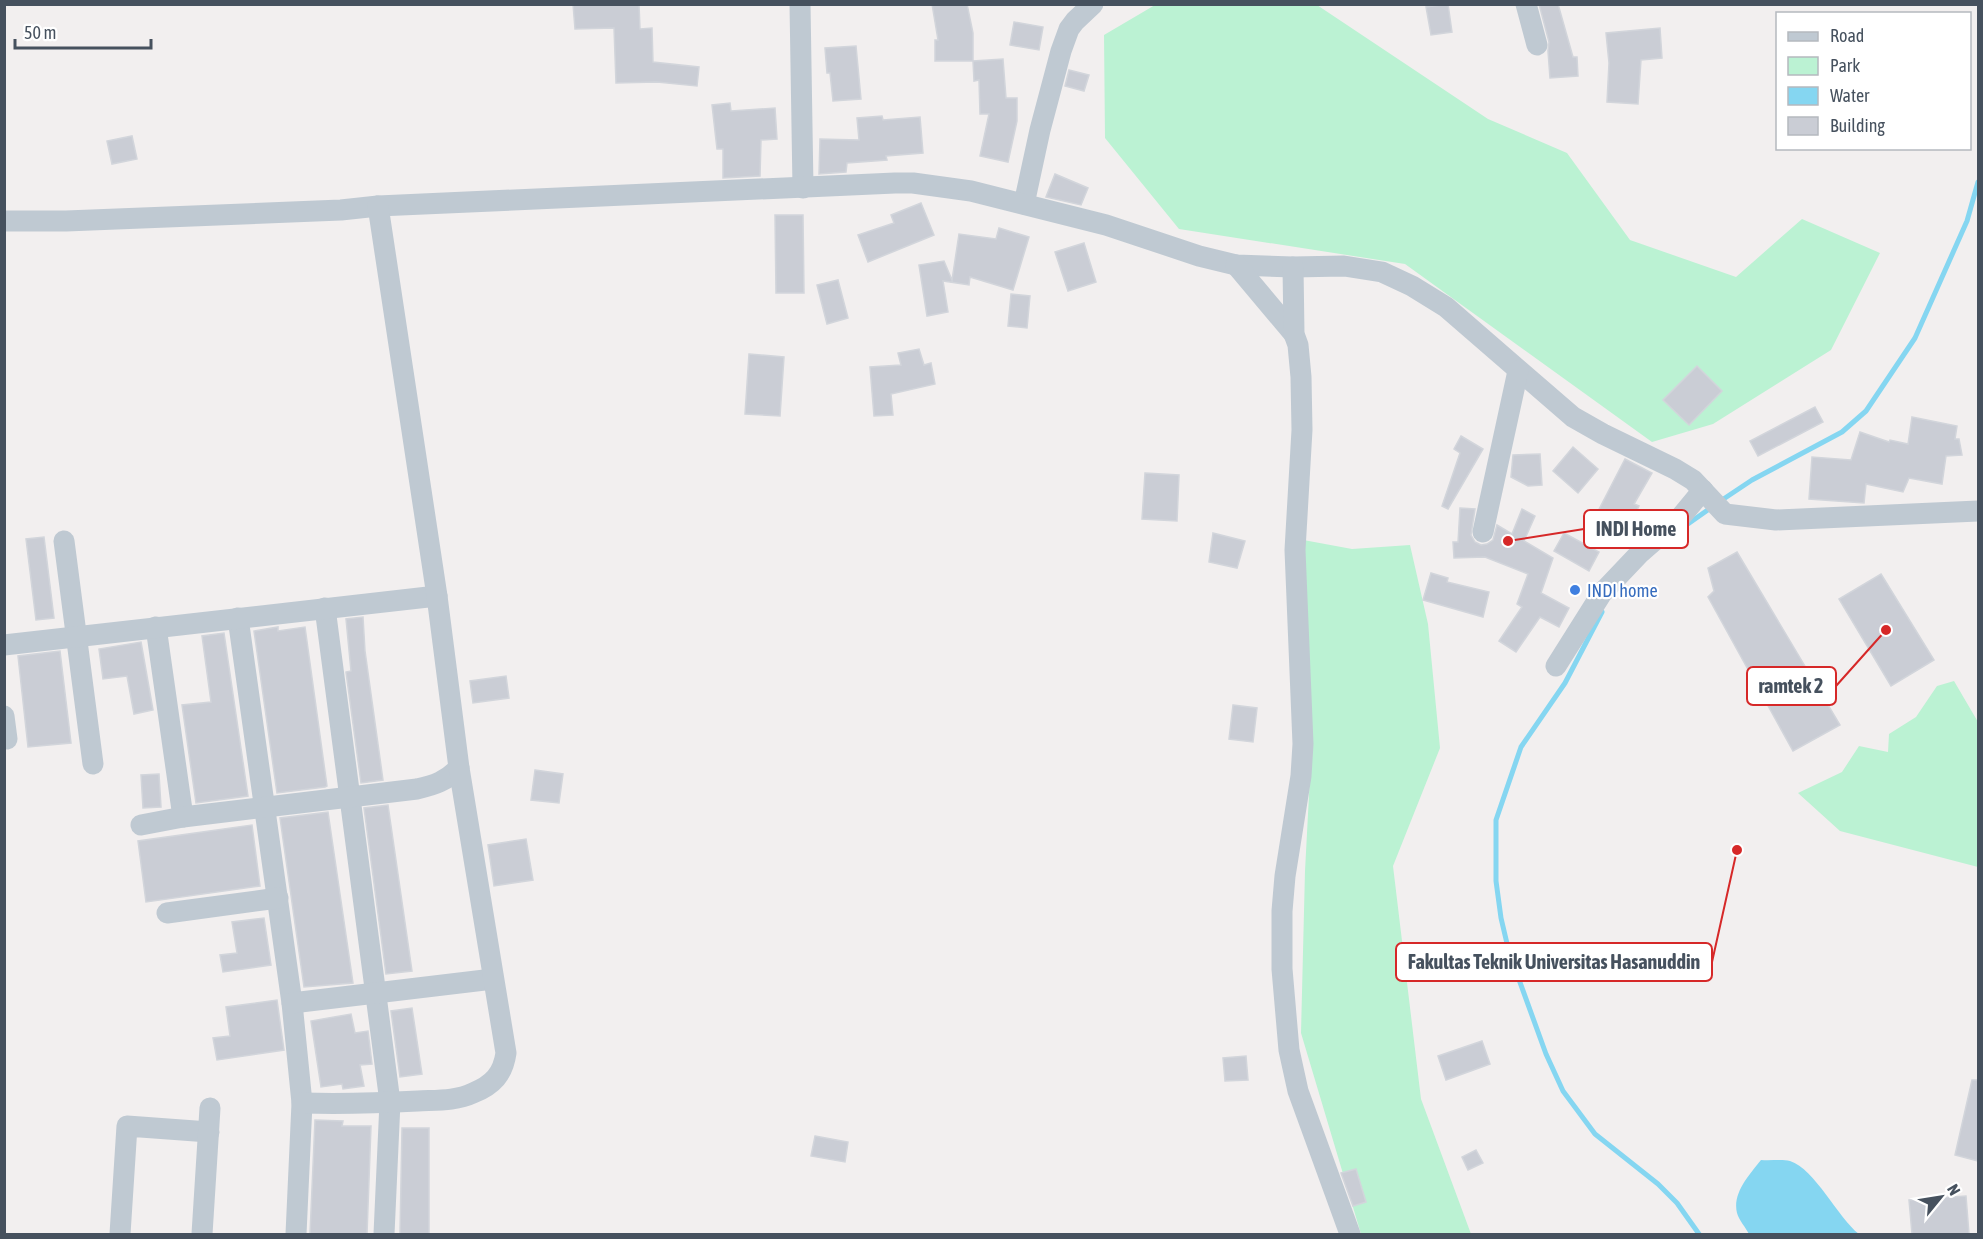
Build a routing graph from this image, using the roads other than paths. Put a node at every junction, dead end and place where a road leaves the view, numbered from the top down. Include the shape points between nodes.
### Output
1 (800, 4) edge
2 (1093, 4) edge
3 (1526, 4) edge
4 (1538, 45) dead end
5 (803, 188) junction
6 (1024, 204) junction
7 (378, 206) junction
8 (4, 220) edge
9 (1236, 265) junction
10 (1293, 267) junction
11 (1294, 334) junction
12 (1518, 371) junction
13 (1711, 500) junction
14 (1978, 511) edge
15 (1483, 532) dead end
16 (64, 541) dead end
17 (437, 596) junction
18 (325, 608) junction
19 (238, 618) junction
20 (156, 627) junction
21 (76, 637) junction
22 (4, 645) edge
23 (1556, 666) dead end
24 (4, 716) edge
25 (7, 739) dead end
26 (93, 764) dead end
27 (459, 768) junction
28 (349, 798) junction
29 (265, 807) junction
30 (183, 817) junction
31 (141, 825) dead end
32 (278, 898) junction
33 (167, 913) dead end
34 (493, 979) junction
35 (376, 994) junction
36 (292, 1003) junction
37 (302, 1102) junction
38 (390, 1102) junction
39 (210, 1108) dead end
40 (209, 1132) junction
41 (120, 1234) edge
42 (202, 1234) edge
43 (296, 1234) edge
44 (384, 1234) edge
45 (1350, 1234) edge

1 - 5 street
2 - 6 street via 1069,29 1061,51
3 - 4 street
5 - 6 street via 913,183
5 - 7 street
6 - 9 street
7 - 8 street via 102,220
7 - 17 street
9 - 10 street
9 - 11 street
10 - 11 street
10 - 12 street via 1365,268 1400,280 1446,307
11 - 45 street via 1302,377 1295,550 1303,744 1282,911 1282,969 1289,1050 1298,1091
12 - 13 street via 1573,417 1676,469
12 - 15 street
13 - 14 street via 1738,517 1776,520
13 - 23 street via 1679,519 1602,593
16 - 21 street
17 - 18 street
17 - 27 street
18 - 19 street
18 - 28 street
19 - 20 street
19 - 29 street
20 - 21 street
20 - 30 street
21 - 22 street
21 - 26 street
24 - 25 street
27 - 28 street via 437,784
27 - 34 street
28 - 29 street
28 - 35 street
29 - 30 street
29 - 32 street
30 - 31 street
32 - 33 street
32 - 36 street
34 - 35 street
34 - 38 street via 506,1053 504,1067 494,1081 458,1099
35 - 36 street
35 - 38 street
36 - 37 street
37 - 38 street
37 - 43 street
38 - 44 street
39 - 40 street
40 - 41 street via 127,1126
40 - 42 street

